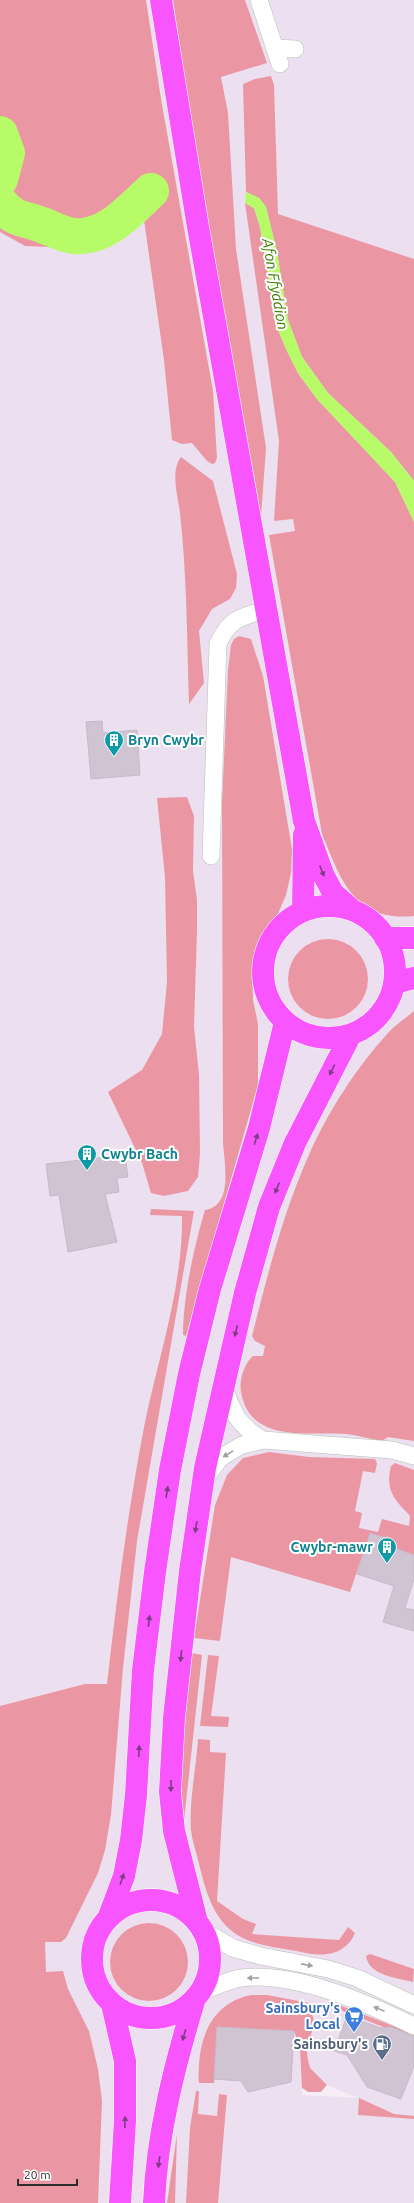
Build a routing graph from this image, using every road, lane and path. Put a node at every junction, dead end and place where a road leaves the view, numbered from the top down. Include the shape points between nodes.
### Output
1 (161, 0) edge
2 (259, 0) edge
3 (275, 48) junction
4 (295, 49) dead end
5 (280, 64) dead end
6 (265, 610) junction
7 (304, 821) junction
8 (211, 856) dead end
9 (352, 910) junction
10 (303, 911) junction
11 (386, 938) junction
12 (414, 938) edge
13 (404, 981) edge
14 (285, 1022) junction
15 (350, 1036) junction
16 (223, 1386) junction
17 (263, 1440) junction
18 (414, 1456) edge
19 (203, 1481) junction
20 (109, 1916) junction
21 (201, 1927) junction
22 (198, 1995) junction
23 (112, 2004) junction
24 (414, 2005) edge
25 (414, 2026) edge
26 (120, 2203) edge
27 (154, 2203) edge

1 - 6 main road
2 - 3 street
3 - 4 street
3 - 5 street
6 - 7 main road
6 - 8 street via 238,618 223,633 218,644
7 -> 9 main road via 323,874 333,893
7 - 10 main road
9 - 10 main road via 325,906
9 - 11 main road via 372,922
10 - 14 main road via 274,934 266,952 262,975 270,1004
11 - 12 main road
11 - 13 main road
13 - 15 main road via 377,1019
14 - 15 main road via 304,1034 327,1039
20 -> 14 main road via 124,1876 131,1840 143,1670 155,1572 189,1374 210,1289 259,1128
15 -> 16 main road via 295,1143 269,1206
16 - 17 street via 235,1417 248,1432
16 - 19 main road
17 - 18 street via 392,1450
17 -> 19 street via 242,1445 220,1458
19 -> 21 main road via 187,1595 174,1718 170,1792 174,1831
20 - 21 main road via 126,1904 146,1899 175,1904 192,1915
20 - 23 main road via 97,1933 91,1953 92,1968 99,1988
21 - 22 main road via 210,1952 209,1973
21 -> 24 street via 234,1948 357,1978
22 - 23 main road via 186,2007 171,2015 150,2018 130,2014
25 -> 22 street via 347,1997 276,1978 241,1978
22 -> 27 main road via 174,2070 164,2122
26 -> 23 main road via 125,2121 125,2061

